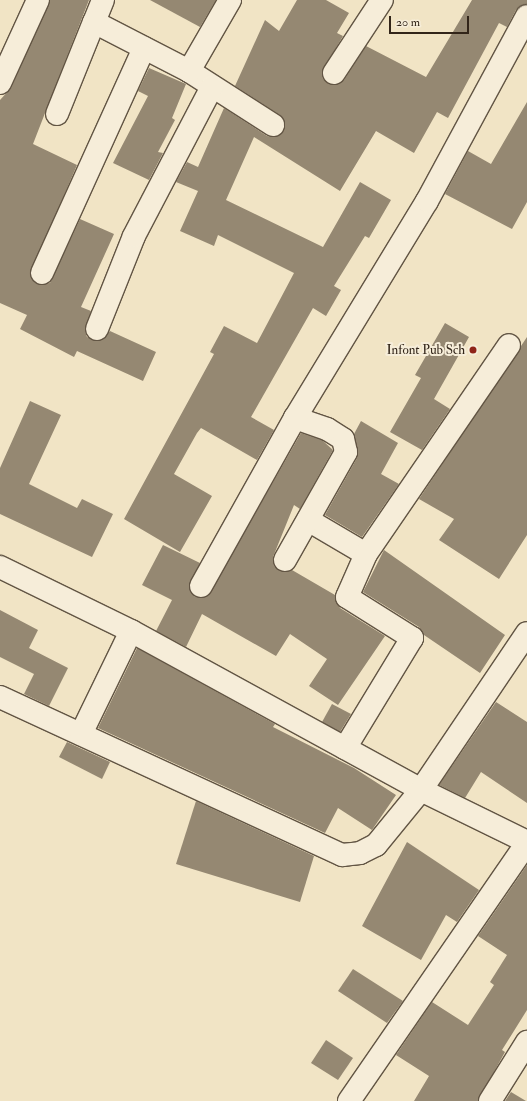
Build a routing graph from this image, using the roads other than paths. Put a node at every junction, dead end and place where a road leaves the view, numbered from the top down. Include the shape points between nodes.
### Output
1 (38, 0) edge
2 (104, 0) edge
3 (230, 0) edge
4 (382, 0) edge
5 (527, 16) edge
6 (94, 22) junction
7 (144, 48) junction
8 (189, 71) junction
9 (334, 72) dead end
10 (0, 83) edge
11 (212, 87) junction
12 (57, 114) dead end
13 (273, 125) dead end
14 (42, 273) dead end
15 (98, 329) dead end
16 (510, 345) dead end
17 (295, 418) junction
18 (308, 520) junction
19 (366, 554) junction
20 (285, 560) dead end
21 (0, 567) edge
22 (201, 586) dead end
23 (131, 631) junction
24 (527, 633) edge
25 (0, 697) edge
26 (81, 734) junction
27 (345, 748) junction
28 (421, 790) junction
29 (527, 842) edge
30 (527, 1042) edge
31 (349, 1101) edge
32 (490, 1101) edge

1 - 10 street
2 - 6 street
3 - 8 street
4 - 9 street
5 - 17 street via 426,201
6 - 7 street
6 - 12 street
7 - 8 street
7 - 14 street
8 - 11 street
11 - 13 street
11 - 15 street via 134,236
16 - 19 street
17 - 18 street via 343,438 346,452
17 - 22 street
18 - 19 street
18 - 20 street
19 - 27 street via 347,597 412,638
21 - 23 street
23 - 26 street
23 - 27 street
24 - 28 street
25 - 26 street
26 - 28 street via 342,855 360,853 376,845
27 - 28 street
28 - 29 street
29 - 31 street
30 - 32 street

